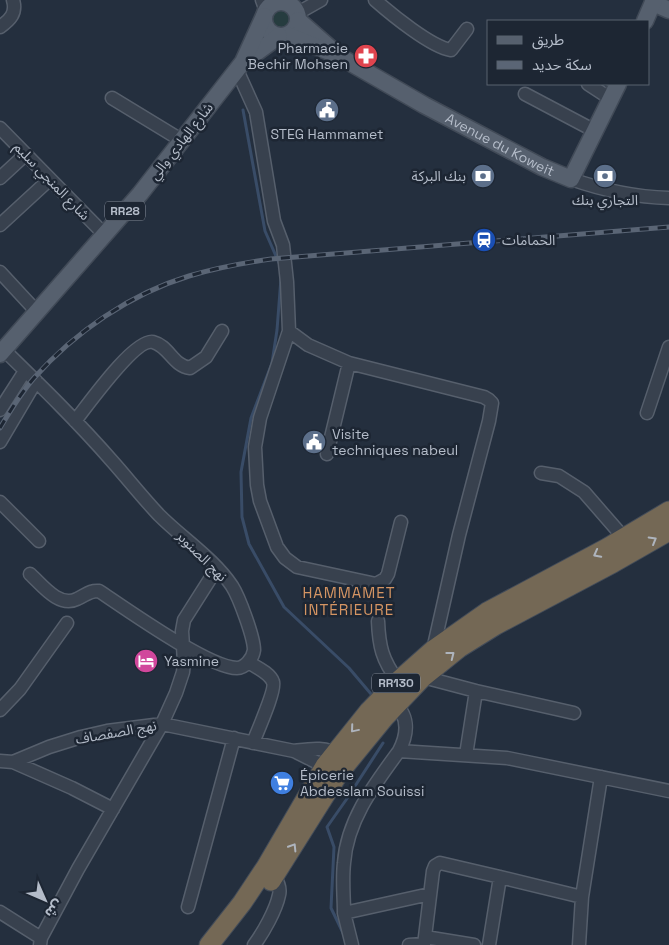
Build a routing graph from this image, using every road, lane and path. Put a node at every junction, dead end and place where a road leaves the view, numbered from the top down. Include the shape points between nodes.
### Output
1 (12, 0) edge
2 (376, 0) edge
3 (316, 1) edge
4 (654, 2) edge
5 (264, 9) edge
6 (293, 9) edge
7 (669, 10) edge
8 (645, 20) edge
9 (0, 27) edge
10 (467, 28) dead end
11 (283, 35) junction
12 (337, 55) junction
13 (240, 66) junction
14 (590, 85) edge
15 (618, 85) edge
16 (525, 94) dead end
17 (112, 98) dead end
18 (611, 99) junction
19 (1, 129) edge
20 (595, 131) junction
21 (181, 140) junction
22 (26, 154) junction
23 (0, 178) edge
24 (50, 179) junction
25 (571, 179) junction
26 (669, 198) edge
27 (0, 226) edge
28 (104, 235) junction
29 (0, 272) edge
30 (37, 312) junction
31 (222, 331) dead end
32 (289, 332) junction
33 (669, 347) edge
34 (2, 352) edge
35 (349, 363) junction
36 (25, 371) junction
37 (36, 381) junction
38 (0, 410) edge
39 (647, 413) dead end
40 (75, 421) junction
41 (0, 442) edge
42 (327, 454) dead end
43 (541, 473) dead end
44 (0, 502) edge
45 (669, 511) edge
46 (401, 522) dead end
47 (669, 530) edge
48 (624, 538) junction
49 (39, 541) dead end
50 (217, 568) junction
51 (30, 574) dead end
52 (378, 621) dead end
53 (67, 623) dead end
54 (182, 644) junction
55 (433, 650) junction
56 (248, 662) junction
57 (423, 677) junction
58 (476, 691) junction
59 (387, 700) junction
60 (0, 710) edge
61 (574, 713) dead end
62 (162, 724) junction
63 (405, 731) junction
64 (234, 738) junction
65 (253, 743) junction
66 (399, 752) junction
67 (466, 755) junction
68 (0, 761) edge
69 (14, 762) junction
70 (337, 763) junction
71 (601, 777) junction
72 (669, 791) edge
73 (113, 809) junction
74 (274, 876) junction
75 (500, 877) junction
76 (430, 894) junction
77 (582, 897) junction
78 (188, 907) dead end
79 (0, 912) edge
80 (344, 913) junction
81 (40, 942) edge
82 (424, 942) edge
83 (210, 945) edge
84 (226, 945) edge
85 (254, 945) edge
86 (352, 945) edge
87 (409, 945) edge
88 (474, 945) edge
89 (488, 945) edge
90 (579, 945) edge

1 - 9 street via 14,12
2 - 10 street via 411,29 444,49 451,50
3 - 6 street
4 - 7 main road
4 - 8 main road
5 - 6 main road via 283,2
5 - 11 main road via 264,23 268,29 273,34
5 - 13 main road, RR28
6 - 11 main road, RR28 via 293,32
6 - 12 main road
11 - 12 main road
11 - 13 main road, RR28
12 - 25 main road, Avenue du Koweit via 424,106
13 - 21 main road, شارع الهادي والي / RR28
13 - 32 street via 256,112 274,221 283,245
14 - 18 street
15 - 18 main road, Avenue du Koweit
16 - 20 street
17 - 21 street
18 - 20 main road, Avenue du Koweit
19 - 22 street, شارع المنجي سليم
20 - 25 main road, Avenue du Koweit
21 - 28 main road, شارع الهادي والي / RR28
22 - 23 street
22 - 24 street, شارع المنجي سليم
24 - 27 street
24 - 28 street, شارع المنجي سليم
25 - 26 street via 607,191
28 - 30 main road, شارع الهادي والي / RR28
29 - 30 street
30 - 34 main road, شارع الهادي والي / RR28
31 - 40 street via 206,358 190,368 180,365 155,343 143,344 123,361
32 - 35 street via 308,345
32 - 46 street via 262,410 256,447 260,501 277,547 298,567 376,584 388,574
33 - 39 street
34 - 36 street, نهج الصنوبر
35 - 42 street
35 - 55 street via 484,397 492,403
36 - 37 street, نهج الصنوبر
36 - 38 street
37 - 40 street, نهج الصنوبر
37 - 41 street
40 - 50 street, نهج الصنوبر via 161,516
43 - 48 street via 559,476 584,492
44 - 49 street
45 - 48 highway, RR130
57 -> 47 highway, RR130 via 459,648 496,625
48 -> 55 highway, RR130 via 487,612
50 - 54 street via 184,620
50 - 56 street, نهج الصنوبر via 238,597 243,610 254,650
51 - 54 street via 64,600 99,591
52 - 59 street
53 - 60 street via 20,690
54 - 56 street via 231,667 239,668
54 - 62 street via 183,672
55 - 59 highway, RR130
56 - 65 street via 274,683
57 - 58 street
57 - 59 highway, RR130
58 - 61 street
58 - 67 street
59 - 63 street
59 - 63 street via 405,716
59 - 70 highway, RR130
62 - 64 street, نهج الصفصاف
62 - 69 street, نهج الصفصاف via 81,737
62 - 73 street
63 - 66 street
64 - 65 street, نهج الصفصاف
64 - 78 street
65 - 70 street, نهج الصفصاف via 294,751 317,748
66 - 67 street
66 - 80 street via 372,788 350,830 344,862
67 - 71 street via 507,758
68 - 69 street, نهج الصفصاف
69 - 73 street
74 -> 70 highway, RR130
70 - 83 highway, RR130
71 - 72 street
71 - 77 street
73 - 81 street
74 - 84 highway, RR130
74 - 85 street via 280,895
75 - 76 street via 440,863 433,871
75 - 77 street
75 - 89 street
76 - 80 street
76 - 82 street
77 - 90 street
79 - 81 street
80 - 86 street
82 - 87 street
82 - 88 street

